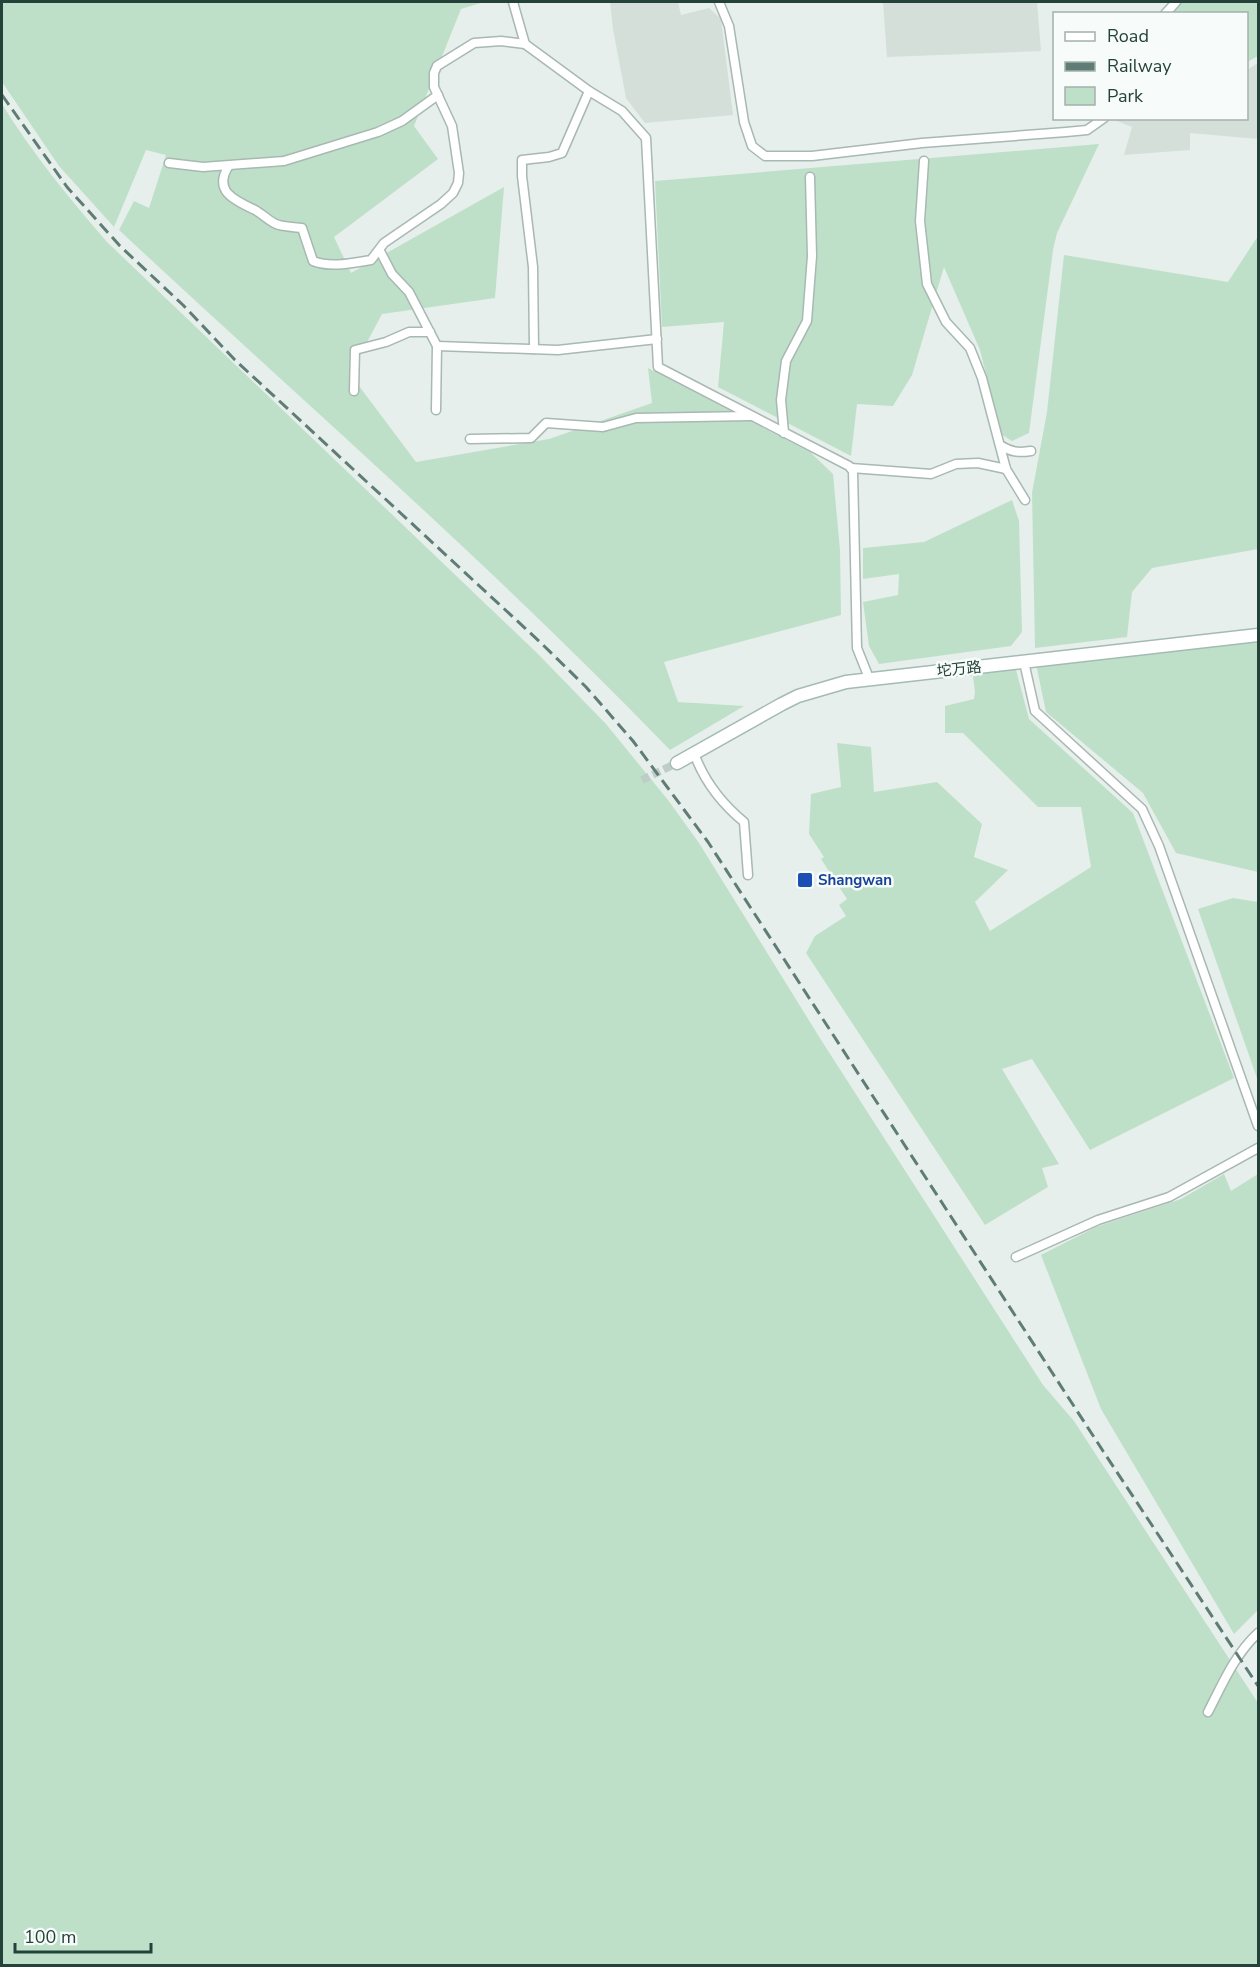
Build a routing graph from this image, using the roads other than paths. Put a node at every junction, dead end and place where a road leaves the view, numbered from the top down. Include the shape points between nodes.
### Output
1 (513, 2) edge
2 (718, 2) edge
3 (525, 44) junction
4 (589, 91) junction
5 (438, 95) junction
6 (1101, 120) edge
7 (924, 161) dead end
8 (169, 163) dead end
9 (228, 166) junction
10 (810, 177) dead end
11 (380, 251) junction
12 (430, 332) junction
13 (657, 339) junction
14 (437, 346) junction
15 (534, 349) junction
16 (354, 391) dead end
17 (436, 410) dead end
18 (751, 416) junction
19 (784, 433) junction
20 (470, 439) dead end
21 (1000, 445) junction
22 (1031, 451) dead end
23 (851, 468) junction
24 (1006, 469) junction
25 (1024, 500) dead end
26 (1258, 635) edge
27 (1024, 662) junction
28 (869, 678) junction
29 (694, 753) junction
30 (677, 762) tunnel mouth
31 (748, 875) dead end
32 (1258, 1126) edge
33 (1258, 1148) edge
34 (1016, 1257) dead end
35 (1258, 1633) edge
36 (1208, 1712) dead end

1 - 3 street
2 - 6 street via 729,26 744,122 752,146 765,156 812,156 1087,130
3 - 4 street
3 - 5 street via 474,43 437,66 434,87
4 - 13 street via 622,111 646,138
4 - 15 street via 562,153 522,160 533,267
5 - 9 street via 402,121 378,132 284,161
5 - 11 street via 452,126 458,183 441,204 384,243
7 - 21 street via 920,221 927,284 946,322 970,348
8 - 9 street
9 - 11 street via 223,174 226,193 277,225 302,228 313,261 341,265 371,260
10 - 19 street via 812,256 807,321 786,361 781,400
11 - 12 street via 392,274 409,292
12 - 14 street
12 - 16 street via 409,332 354,350
13 - 15 street
13 - 18 street via 658,367
14 - 15 street
14 - 17 street
18 - 19 street
18 - 20 street via 636,418 603,427 546,423 531,438
19 - 23 street
21 - 22 street via 1018,453
21 - 24 street
23 - 24 street via 931,474 956,464 978,463
23 - 28 street via 857,648
24 - 25 street
26 - 27 main road, 坨万路
27 - 28 main road, 坨万路
27 - 32 street via 1035,711 1142,809 1160,846
28 - 29 main road, 坨万路 via 798,696
29 - 30 main road, 坨万路
29 - 31 street via 712,789 726,808 744,822
33 - 34 street via 1169,1197 1098,1220
35 - 36 street via 1246,1644

